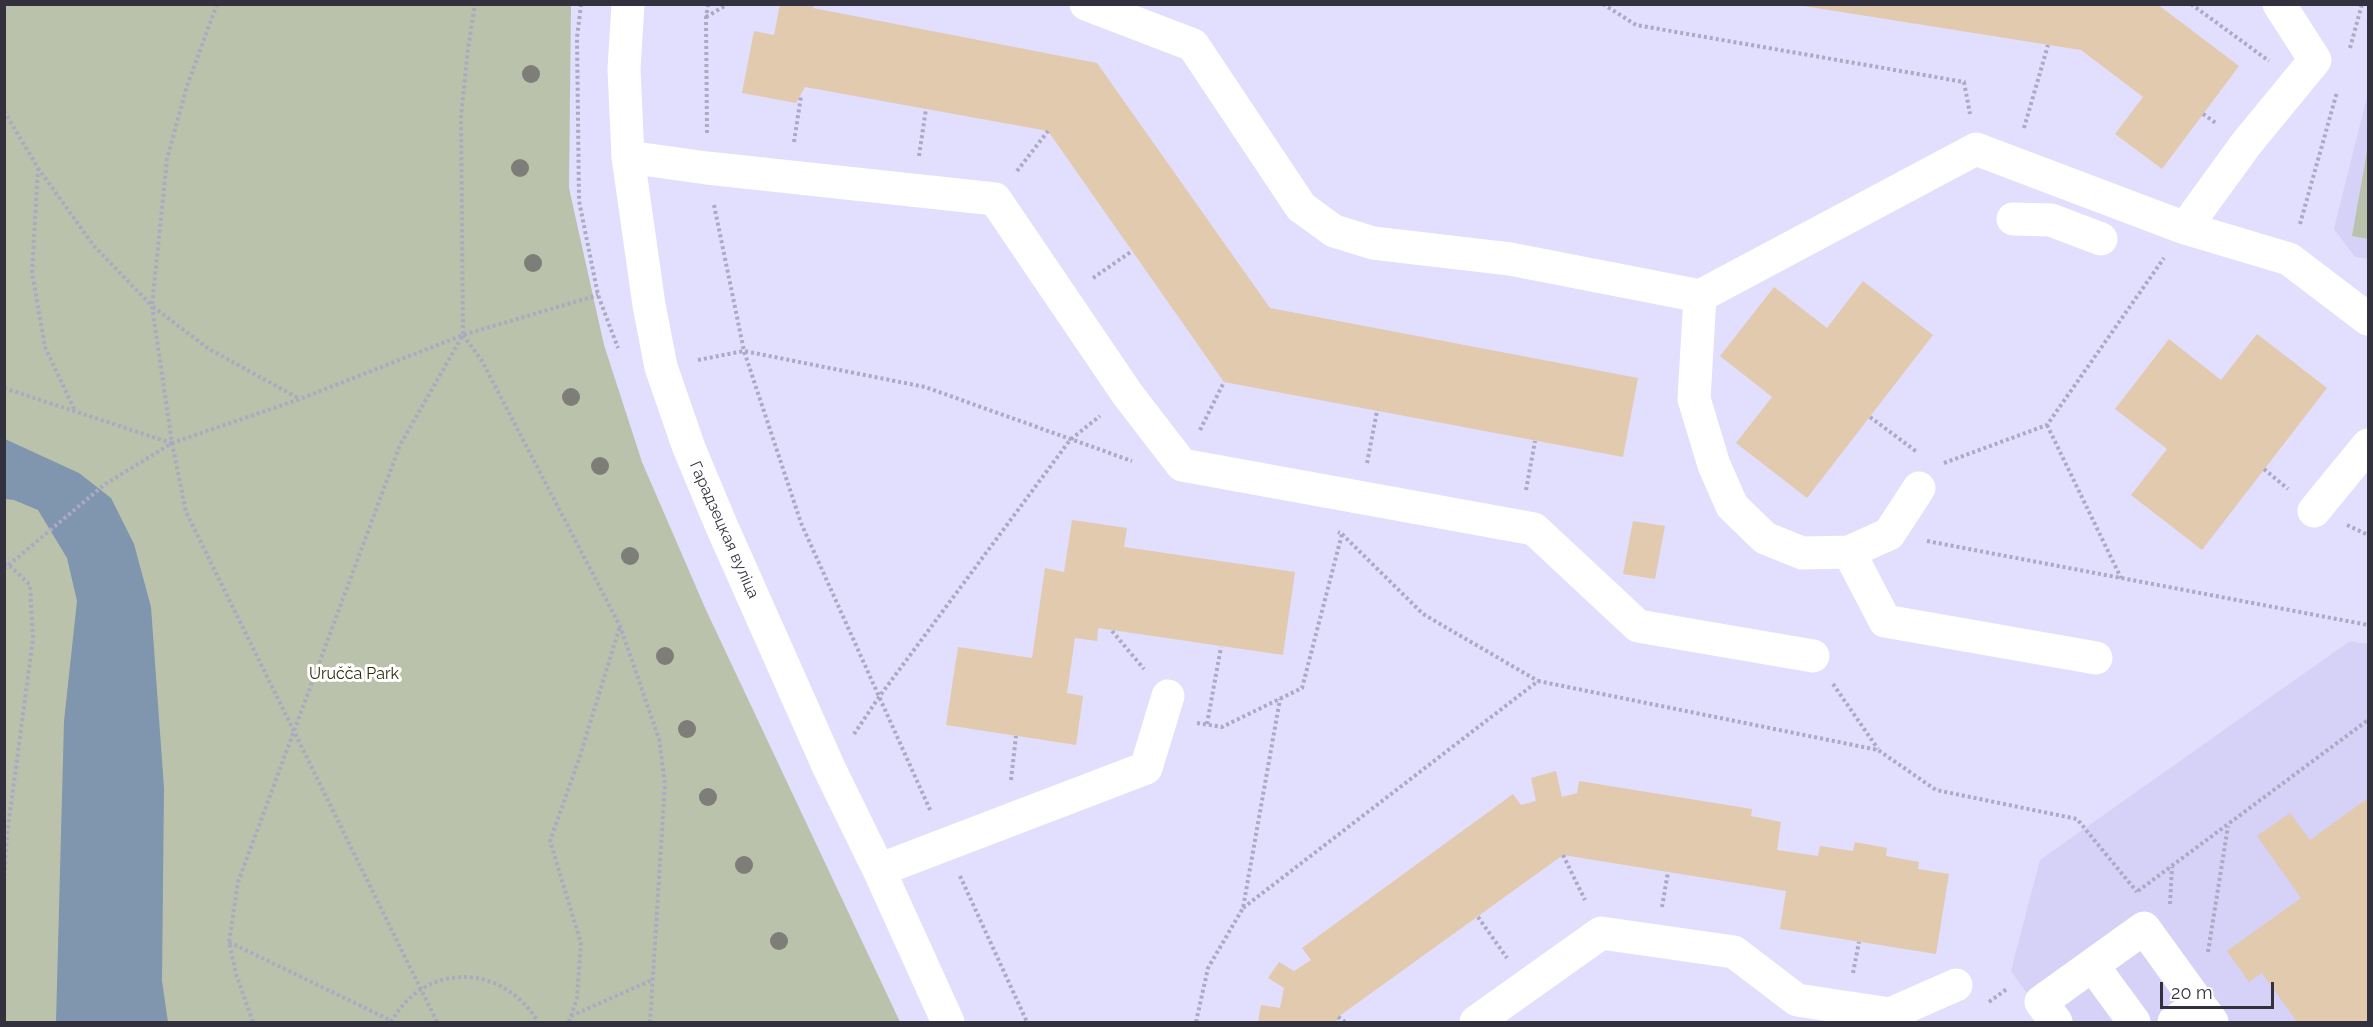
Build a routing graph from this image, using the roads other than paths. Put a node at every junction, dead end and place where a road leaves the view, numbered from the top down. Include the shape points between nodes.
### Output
1 (628, 4) edge
2 (1086, 4) edge
3 (2279, 4) edge
4 (628, 157) junction
5 (2049, 176) junction
6 (2013, 219) dead end
7 (2051, 220) junction
8 (2185, 228) junction
9 (2101, 239) dead end
10 (1700, 296) junction
11 (2368, 319) edge
12 (2368, 445) edge
13 (1927, 471) road end
14 (2314, 511) dead end
15 (1849, 552) junction
16 (1813, 656) road end
17 (2096, 658) dead end
18 (1164, 706) road end
19 (879, 870) junction
20 (2093, 966) junction
21 (1956, 985) dead end
22 (2195, 1017) edge
23 (948, 1023) edge
24 (1476, 1023) edge
25 (2056, 1023) edge
26 (2134, 1023) edge

1 - 4 street, Гарадзецкая вуліца via 624,69
2 - 10 street via 1193,45 1301,207 1334,231 1373,243 1510,259
3 - 8 street via 2315,60 2246,144
4 - 16 street via 995,199 1128,395 1182,465 1534,529 1638,626
4 - 19 street, Гарадзецкая вуліца via 649,305 664,377 697,468
5 - 7 street
5 - 8 street
5 - 10 street via 1976,148
6 - 7 street
7 - 9 street
8 - 11 street via 2289,259
10 - 15 street via 1694,399 1714,465 1732,506 1765,538 1802,553
12 - 14 street
13 - 15 street via 1889,534
15 - 17 street via 1885,621
18 - 19 street via 1146,768
19 - 23 street, Гарадзецкая вуліца
20 - 22 street via 2144,928
20 - 25 street via 2041,1002
20 - 26 street
21 - 24 street via 1890,1014 1797,1000 1734,952 1601,933

